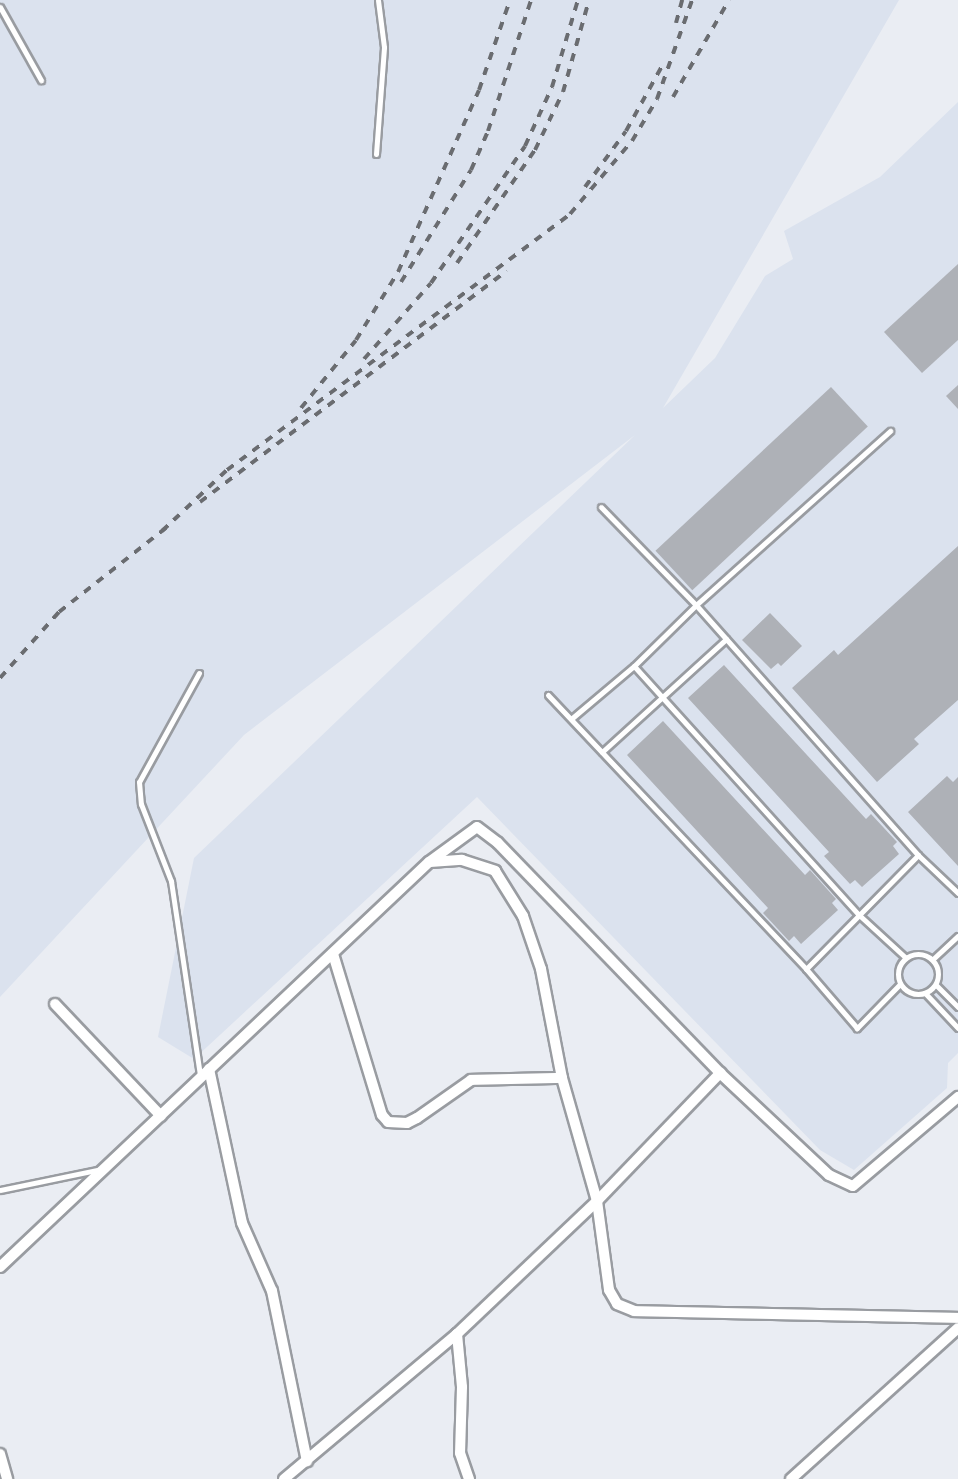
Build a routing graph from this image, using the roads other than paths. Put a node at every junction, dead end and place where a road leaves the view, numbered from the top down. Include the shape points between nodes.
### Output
1 (378, 0) edge
2 (0, 7) edge
3 (41, 80) dead end
4 (376, 154) dead end
5 (890, 431) dead end
6 (601, 507) dead end
7 (696, 605) junction
8 (726, 639) junction
9 (634, 666) junction
10 (199, 674) dead end
11 (548, 695) dead end
12 (663, 698) junction
13 (571, 719) junction
14 (602, 752) junction
15 (918, 855) junction
16 (429, 862) junction
17 (958, 893) edge
18 (858, 914) junction
19 (958, 936) edge
20 (333, 954) junction
21 (905, 957) junction
22 (933, 959) junction
23 (806, 969) junction
24 (900, 984) junction
25 (936, 985) junction
26 (925, 993) junction
27 (55, 1004) dead end
28 (958, 1007) edge
29 (958, 1028) edge
30 (720, 1073) junction
31 (205, 1074) junction
32 (562, 1078) junction
33 (958, 1098) edge
34 (161, 1116) junction
35 (107, 1168) junction
36 (0, 1190) edge
37 (597, 1201) junction
38 (0, 1267) edge
39 (958, 1318) edge
40 (958, 1328) edge
41 (458, 1334) junction
42 (0, 1454) edge
43 (307, 1461) junction
44 (8, 1479) edge
45 (284, 1479) edge
46 (469, 1479) edge
47 (791, 1479) edge

1 - 4 lane via 384,47
2 - 3 lane
5 - 7 lane
6 - 7 lane
7 - 8 lane
7 - 9 lane
8 - 12 lane
8 - 15 lane
9 - 12 lane
9 - 13 lane
10 - 31 lane via 139,783 141,804 171,881
11 - 13 lane
12 - 14 lane
12 - 18 lane
13 - 14 lane
14 - 23 lane
15 - 17 lane
15 - 18 lane
16 - 20 street
16 - 30 street via 477,827 498,843
16 - 32 street via 462,860 495,871 523,916 541,969
18 - 21 lane
18 - 23 lane
19 - 22 lane
20 - 31 street
20 - 32 street via 382,1115 388,1122 407,1123 417,1118 471,1080
21 - 22 lane via 920,953
21 - 24 lane via 897,969
22 - 25 lane via 939,971
23 - 24 lane via 857,1028
24 - 26 lane via 911,993
25 - 26 lane
25 - 28 lane
26 - 29 lane
27 - 34 street
30 - 33 street via 829,1175 853,1185
30 - 37 street
31 - 34 street
31 - 43 street via 242,1223 272,1292
32 - 37 street
34 - 35 street
35 - 36 lane
35 - 38 street
37 - 39 street via 609,1290 617,1304 634,1311
37 - 41 street
40 - 47 street
41 - 43 street
41 - 46 street via 462,1388 460,1454
42 - 44 street
43 - 45 street

